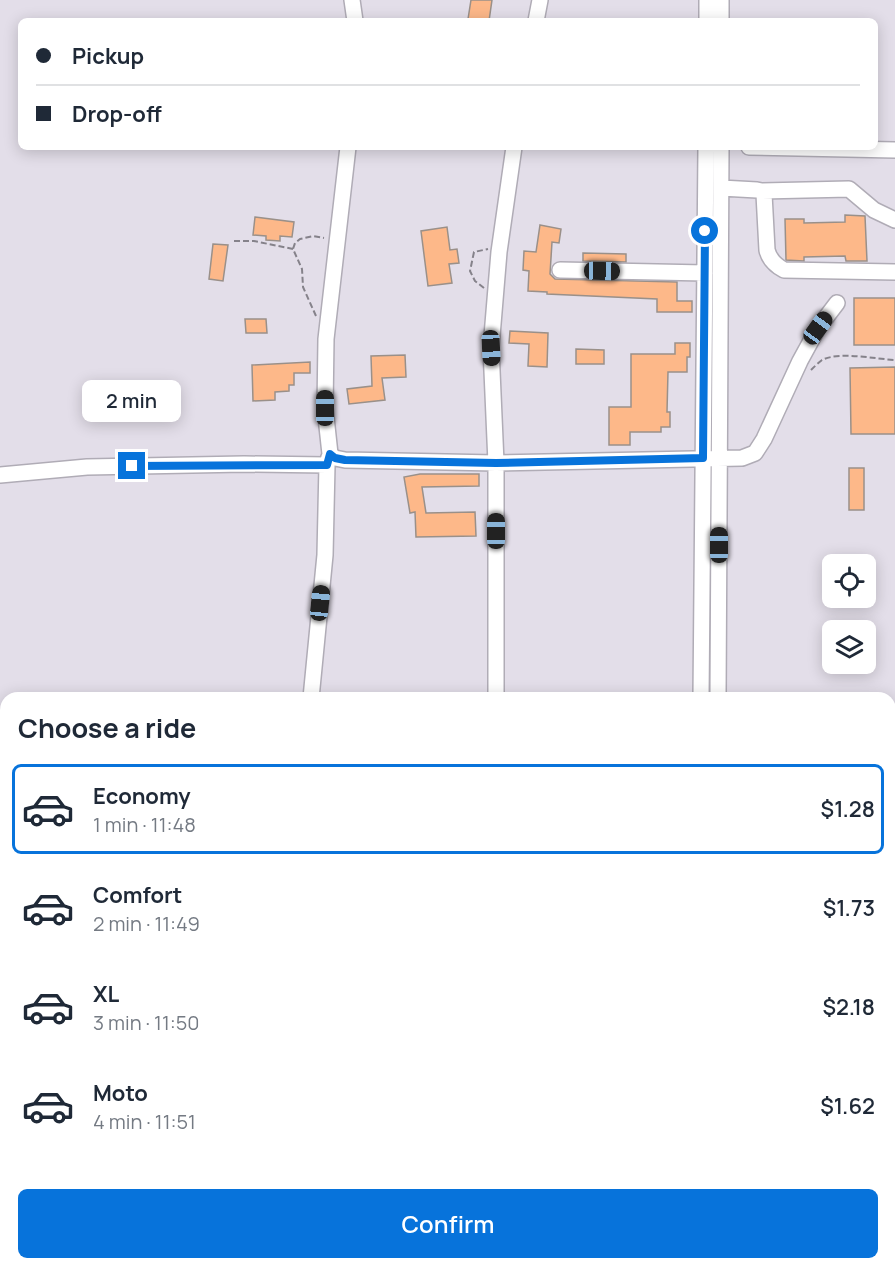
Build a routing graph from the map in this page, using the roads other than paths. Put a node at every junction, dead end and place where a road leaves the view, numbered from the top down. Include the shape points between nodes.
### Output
1 (352, 0) edge
2 (540, 0) edge
3 (707, 0) edge
4 (721, 0) edge
5 (355, 18) edge
6 (537, 18) edge
7 (707, 18) edge
8 (721, 18) edge
9 (348, 150) edge
10 (514, 150) edge
11 (706, 150) edge
12 (721, 150) edge
13 (878, 150) edge
14 (895, 150) edge
15 (720, 188) junction
16 (762, 191) junction
17 (895, 220) edge
18 (560, 270) dead end
19 (895, 272) edge
20 (705, 273) junction
21 (837, 303) dead end
22 (720, 457) junction
23 (703, 458) junction
24 (328, 459) junction
25 (496, 463) junction
26 (0, 475) edge
27 (311, 692) edge
28 (496, 692) edge
29 (701, 692) edge
30 (717, 692) edge

1 - 5 street
2 - 6 street
3 - 7 street
4 - 8 street
9 - 24 street via 326,339
10 - 25 street via 491,348
11 - 20 street
12 - 15 street
13 - 14 street
15 - 16 street
15 - 22 street
16 - 17 street via 849,189 874,210
16 - 19 street via 767,250 778,267
18 - 20 street
20 - 23 street
21 - 22 street via 818,328 755,453 742,458
22 - 23 street
22 - 30 street
23 - 25 street
23 - 29 street
24 - 25 street
24 - 26 street via 87,466
24 - 27 street via 325,555
25 - 28 street

